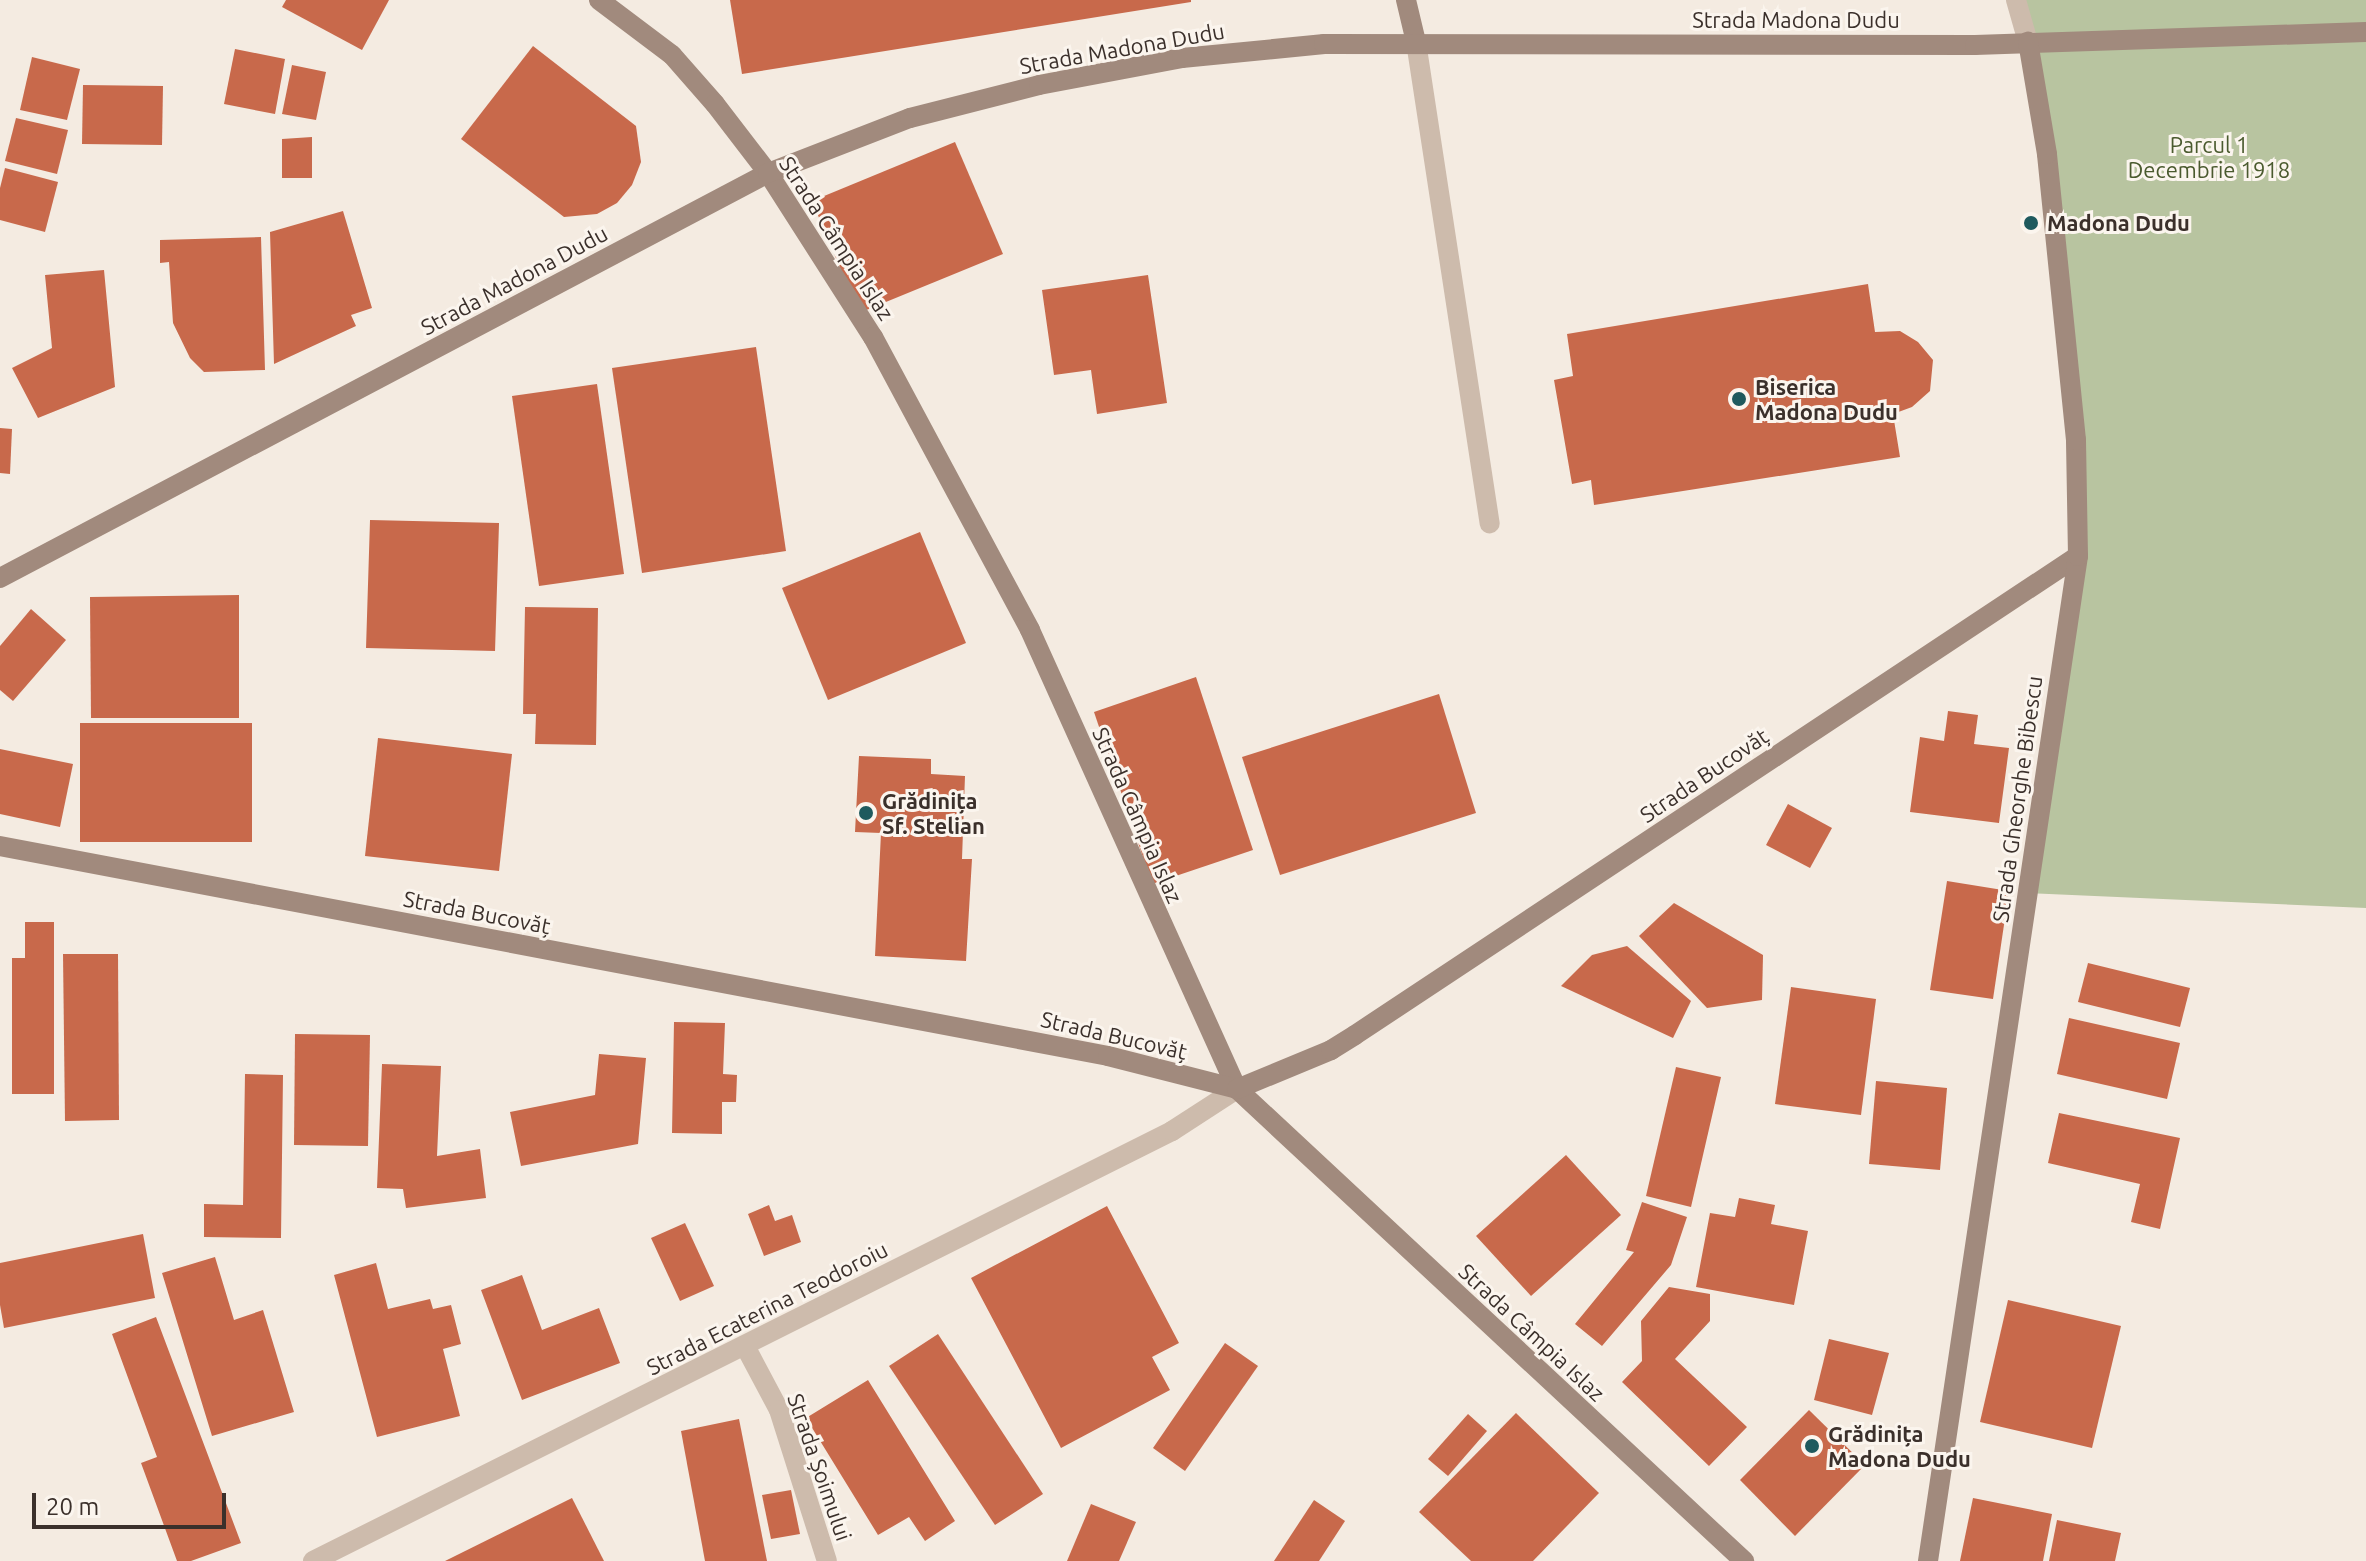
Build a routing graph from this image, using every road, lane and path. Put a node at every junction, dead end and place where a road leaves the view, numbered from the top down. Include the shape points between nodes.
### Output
1 (599, 0) edge
2 (1406, 0) edge
3 (2016, 0) edge
4 (2366, 32) edge
5 (1416, 42) junction
6 (2028, 42) junction
7 (768, 173) junction
8 (1490, 523) dead end
9 (2078, 556) junction
10 (0, 578) edge
11 (0, 846) edge
12 (1237, 1089) junction
13 (745, 1346) junction
14 (313, 1561) edge
15 (827, 1561) edge
16 (1744, 1561) edge
17 (1928, 1561) edge

1 - 7 street, Strada Câmpia Islaz via 672,55
2 - 5 street
3 - 6 street
4 - 6 street, Strada Madona Dudu
5 - 6 street, Strada Madona Dudu
5 - 7 street, Strada Madona Dudu via 1324,44 1182,58 1039,85 910,118
5 - 8 street
6 - 9 street, Strada Gheorghe Bibescu via 2047,154 2076,440
7 - 10 street, Strada Madona Dudu
7 - 12 street, Strada Câmpia Islaz via 873,337 1030,630
9 - 12 street, Strada Bucovăț via 1355,1035
9 - 17 street, Strada Gheorghe Bibescu
11 - 12 street, Strada Bucovăț via 1108,1056
12 - 13 street, Strada Ecaterina Teodoroiu via 1172,1131
12 - 16 street, Strada Câmpia Islaz
13 - 14 street, Strada Ecaterina Teodoroiu
13 - 15 street, Strada Șoimului via 779,1410

